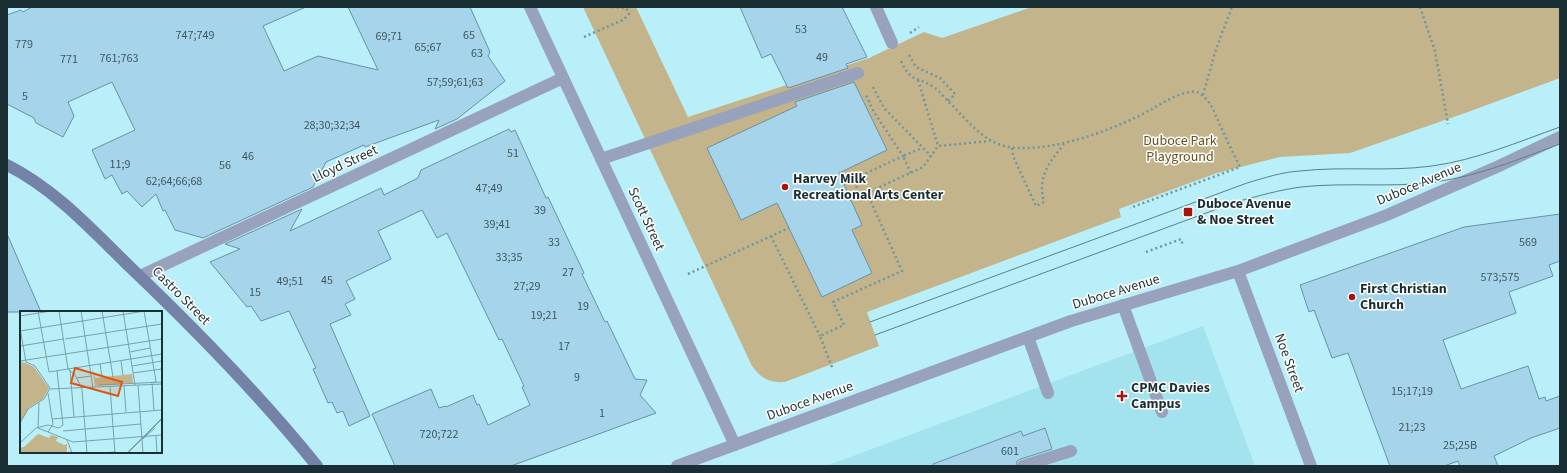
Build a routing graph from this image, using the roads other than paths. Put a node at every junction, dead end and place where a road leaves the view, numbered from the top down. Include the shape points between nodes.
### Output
1 (530, 7) edge
2 (876, 7) edge
3 (892, 43) road end
4 (858, 73) dead end
5 (563, 78) junction
6 (1560, 137) edge
7 (601, 159) junction
8 (7, 165) edge
9 (1238, 271) junction
10 (140, 276) junction
11 (1123, 305) junction
12 (1028, 337) junction
13 (1048, 393) dead end
14 (1162, 412) dead end
15 (735, 444) junction
16 (1071, 451) dead end
17 (317, 466) edge
18 (677, 466) edge
19 (1023, 466) edge
20 (1311, 466) edge

1 - 5 street, Scott Street
2 - 3 street
4 - 7 street
5 - 7 street, Scott Street
5 - 10 street, Lloyd Street
6 - 9 street, Duboce Avenue via 1387,215
7 - 15 street, Scott Street
8 - 10 main road, Castro Street via 38,183 61,202
9 - 11 street, Duboce Avenue
9 - 20 street, Noe Street
10 - 17 main road, Castro Street via 215,351 282,423
11 - 12 street, Duboce Avenue
11 - 14 street
12 - 13 street
12 - 15 street, Duboce Avenue
15 - 18 street, Duboce Avenue
16 - 19 street

